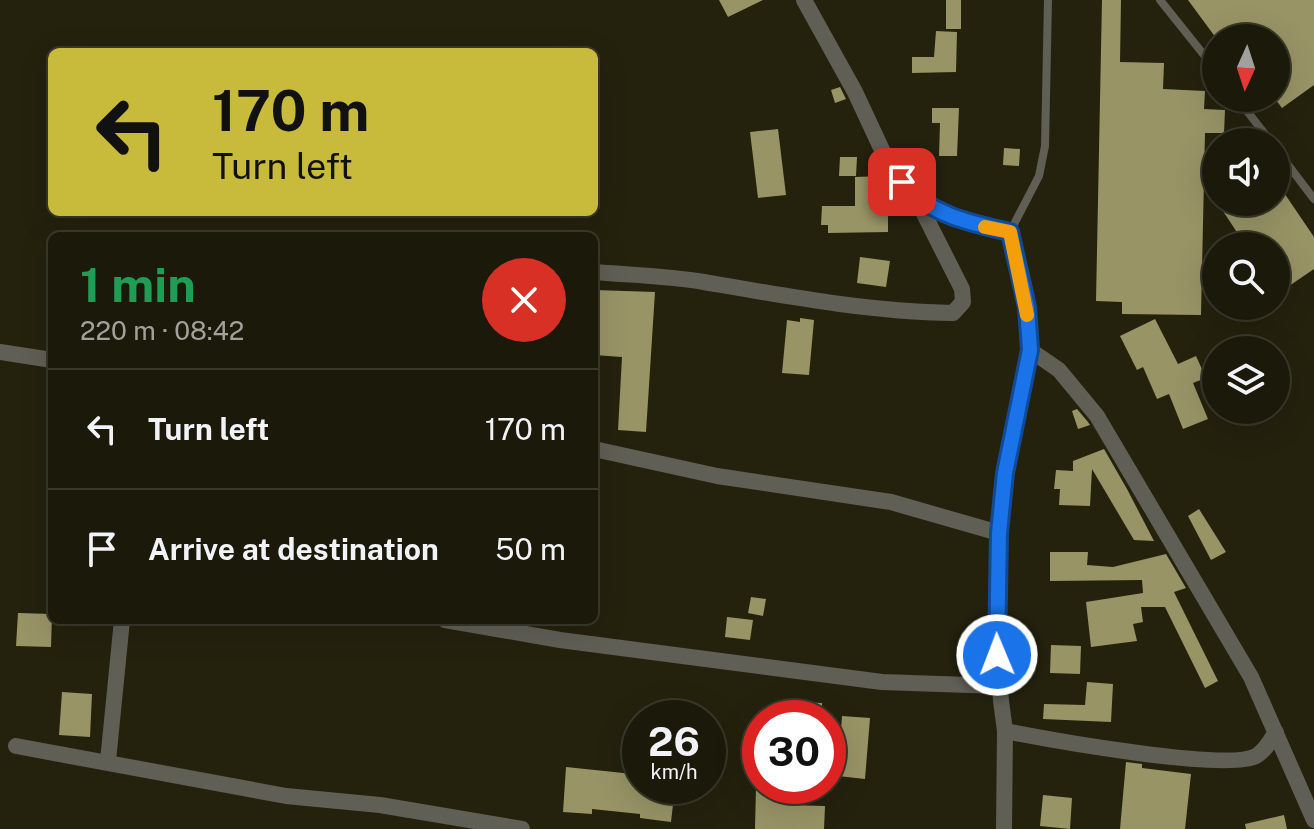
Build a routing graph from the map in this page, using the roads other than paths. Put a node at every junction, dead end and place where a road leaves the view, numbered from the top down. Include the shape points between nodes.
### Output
1 (804, 0) edge
2 (1048, 0) edge
3 (1160, 0) edge
4 (1202, 52) edge
5 (1248, 112) edge
6 (1260, 128) edge
7 (1290, 167) edge
8 (916, 198) junction
9 (1314, 199) edge
10 (1010, 232) junction
11 (598, 272) edge
12 (1030, 350) junction
13 (0, 352) edge
14 (48, 359) edge
15 (598, 450) edge
16 (999, 533) junction
17 (122, 624) edge
18 (468, 624) edge
19 (998, 686) junction
20 (1005, 731) junction
21 (1276, 732) junction
22 (16, 746) dead end
23 (108, 761) junction
24 (1314, 820) edge
25 (522, 829) edge
26 (1004, 829) edge

1 - 8 street via 889,165
2 - 10 lane via 1045,146 1039,176
3 - 4 lane
5 - 6 lane
7 - 9 lane
8 - 10 street via 949,216
8 - 11 street via 962,289 963,302 953,313
10 - 12 street via 1027,307
12 - 16 street
12 - 21 street via 1059,370 1097,416 1251,677
13 - 14 street
15 - 16 street via 717,476 891,502
16 - 19 street
17 - 23 street
18 - 19 street via 882,682
19 - 20 street
20 - 21 street via 1162,756 1235,760 1256,756
20 - 26 street
21 - 24 street
22 - 23 street
23 - 25 street via 286,796 380,805

